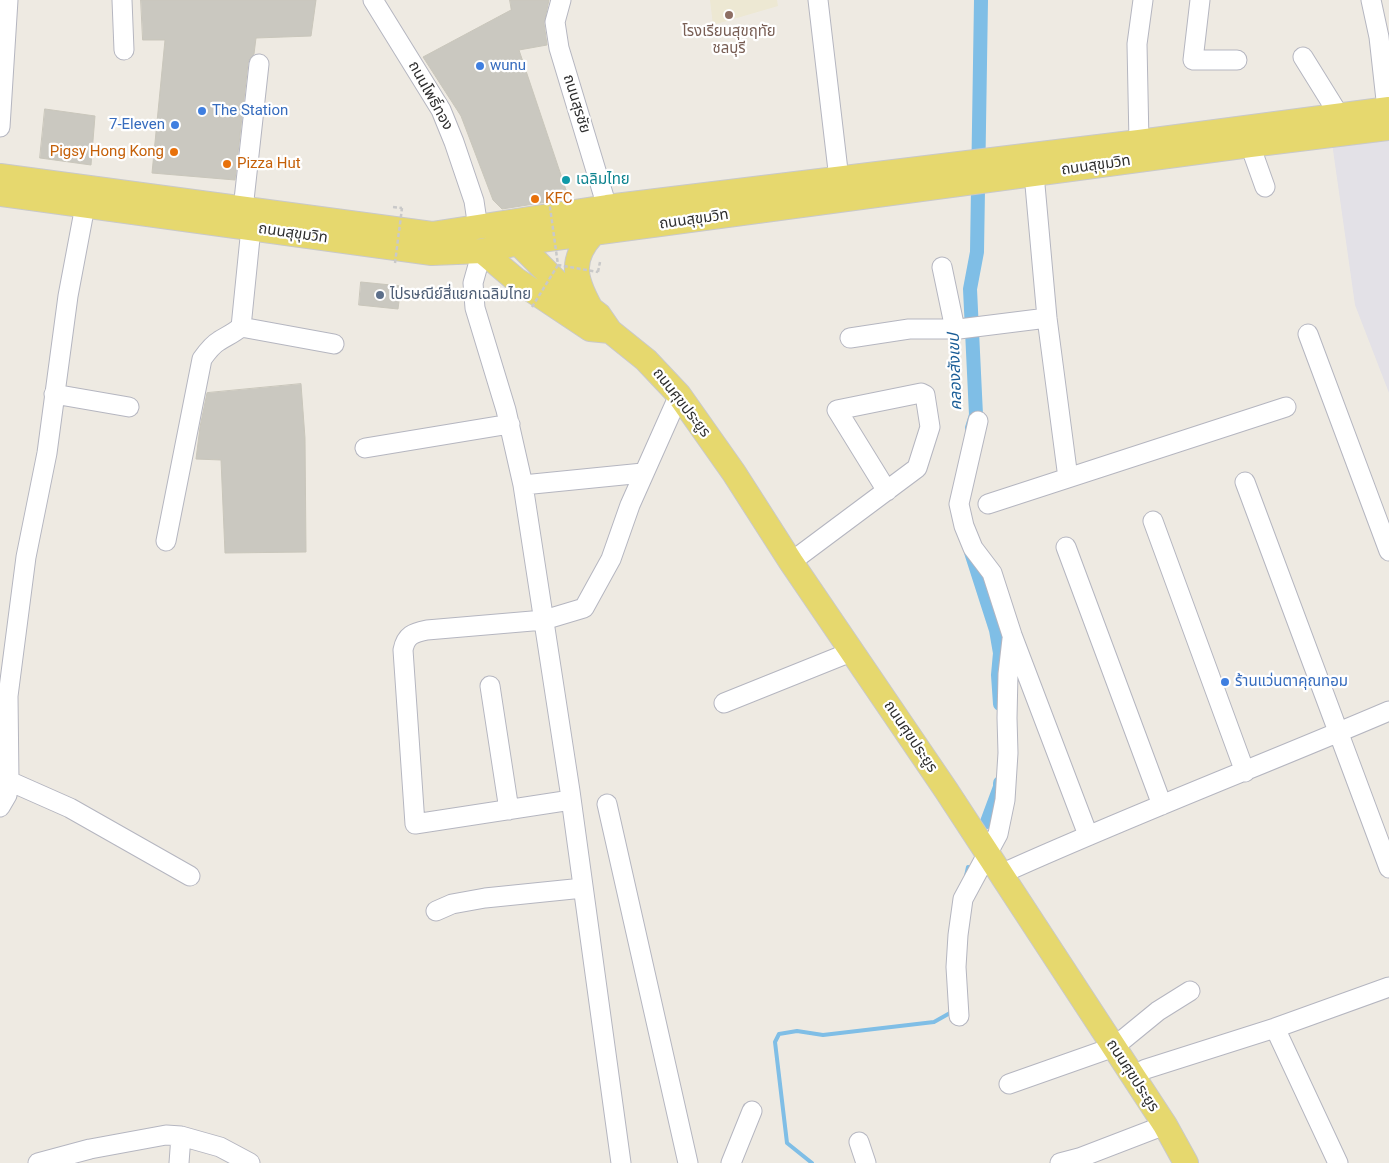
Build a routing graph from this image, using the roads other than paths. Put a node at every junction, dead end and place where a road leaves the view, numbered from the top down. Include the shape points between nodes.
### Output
1 (8, 0) edge
2 (122, 0) edge
3 (373, 0) edge
4 (561, 0) edge
5 (818, 0) edge
6 (1143, 0) edge
7 (1200, 0) edge
8 (1370, 0) edge
9 (124, 50) dead end
10 (1303, 57) dead end
11 (1237, 60) dead end
12 (259, 64) dead end
13 (2, 76) edge
14 (1339, 115) junction
15 (1388, 115) edge
16 (0, 127) edge
17 (1250, 145) junction
18 (1134, 152) junction
19 (997, 169) junction
20 (970, 172) junction
21 (1034, 174) junction
22 (0, 176) edge
23 (839, 179) junction
24 (1266, 187) dead end
25 (0, 194) edge
26 (85, 206) junction
27 (607, 207) junction
28 (247, 218) junction
29 (488, 226) junction
30 (593, 234) junction
31 (518, 243) junction
32 (482, 251) junction
33 (942, 267) dead end
34 (590, 307) junction
35 (1047, 318) junction
36 (241, 327) junction
37 (957, 329) junction
38 (610, 332) junction
39 (1308, 334) dead end
40 (850, 338) dead end
41 (334, 344) dead end
42 (54, 394) junction
43 (679, 395) junction
44 (128, 407) dead end
45 (1286, 407) dead end
46 (978, 421) dead end
47 (510, 424) junction
48 (366, 448) dead end
49 (643, 473) junction
50 (1068, 478) junction
51 (1245, 482) dead end
52 (523, 485) junction
53 (887, 491) junction
54 (988, 504) dead end
55 (1153, 520) dead end
56 (166, 541) dead end
57 (1066, 547) dead end
58 (1389, 551) edge
59 (791, 562) junction
60 (544, 620) junction
61 (1012, 635) junction
62 (851, 652) junction
63 (490, 686) dead end
64 (4, 700) edge
65 (724, 703) dead end
66 (1389, 711) edge
67 (1339, 732) junction
68 (1245, 772) junction
69 (9, 781) junction
70 (571, 800) junction
71 (607, 804) dead end
72 (1162, 805) junction
73 (0, 807) edge
74 (509, 810) junction
75 (1088, 835) junction
76 (995, 865) junction
77 (1389, 868) edge
78 (190, 876) dead end
79 (583, 888) junction
80 (436, 911) dead end
81 (1389, 987) edge
82 (1190, 991) dead end
83 (959, 1016) dead end
84 (1275, 1028) junction
85 (1114, 1047) junction
86 (1132, 1076) junction
87 (1009, 1084) dead end
88 (752, 1112) dead end
89 (1164, 1125) junction
90 (180, 1136) junction
91 (859, 1142) dead end
92 (91, 1156) edge
93 (38, 1163) edge
94 (179, 1163) edge
95 (248, 1163) edge
96 (621, 1163) edge
97 (688, 1163) edge
98 (731, 1163) edge
99 (866, 1163) edge
100 (1060, 1163) edge
101 (1186, 1163) edge
102 (1338, 1163) edge

1 - 13 street
2 - 9 street
3 - 29 street, ถนนโพธิ์ทอง via 441,110 474,201
4 - 27 street, ถนนสุรชัย via 554,22 559,48
5 - 23 street
6 - 18 street via 1137,44
7 - 11 street via 1193,60
8 - 15 street
10 - 14 street
12 - 28 street
13 - 16 street
14 - 15 main road, ถนนสุขุมวิท
14 - 18 main road, ถนนสุขุมวิท
15 - 17 main road, ถนนสุขุมวิท
17 - 18 main road, ถนนสุขุมวิท
17 - 24 street
18 - 19 main road, ถนนสุขุมวิท
18 - 21 main road, ถนนสุขุมวิท
19 - 20 main road, ถนนสุขุมวิท
19 - 21 main road, ถนนสุขุมวิท
20 - 23 main road, ถนนสุขุมวิท
20 - 30 main road, ถนนสุขุมวิท
21 - 35 street
22 - 28 main road, ถนนสุขุมวิท
23 - 27 main road, ถนนสุขุมวิท
25 - 26 main road, ถนนสุขุมวิท
26 - 28 main road, ถนนสุขุมวิท
26 - 42 street
27 - 29 main road, ถนนสุขุมวิท
28 - 29 main road, ถนนสุขุมวิท via 432,234
28 - 32 main road, ถนนสุขุมวิท via 432,253
28 - 36 street
29 - 31 main road, ถนนศุขประยูร
29 - 32 main road
30 - 31 main road, ถนนสุขุมวิท
30 - 34 main road via 583,244 577,263 578,283
31 - 32 main road, ถนนสุขุมวิท
31 - 34 main road, ถนนศุขประยูร via 559,284
32 - 38 main road, ถนนศุขประยูร via 515,279 590,329
32 - 47 street via 473,283 476,308
33 - 37 street
34 - 38 main road, ถนนศุขประยูร
35 - 37 street
35 - 50 street
36 - 41 street
36 - 56 street via 212,347 202,359
37 - 40 street via 909,329
38 - 43 main road, ถนนศุขประยูร via 646,360
39 - 58 street
42 - 44 street
42 - 64 street via 47,453 26,557
43 - 49 street
43 - 59 main road, ถนนศุขประยูร
45 - 50 street
46 - 61 street via 959,504 973,548 992,573
47 - 48 street
47 - 52 street
49 - 52 street
49 - 60 street via 611,560 584,608
50 - 54 street
51 - 67 street
52 - 60 street
53 - 53 street via 837,410 921,393 926,395 930,427 917,468
53 - 59 street
55 - 68 street
57 - 72 street
59 - 62 main road, ถนนศุขประยูร
60 - 70 street
60 - 74 street via 427,630 414,633 405,641 415,824
61 - 75 street
61 - 76 street via 1005,800
62 - 65 street
62 - 76 main road, ถนนศุขประยูร
63 - 74 street
64 - 69 street
66 - 67 street
67 - 68 street
67 - 77 street
68 - 72 street
69 - 73 street via 7,795
69 - 78 street via 70,808
70 - 74 street
70 - 79 street
71 - 97 street
72 - 75 street
75 - 76 street
76 - 83 street via 963,900 956,967
76 - 85 main road, ถนนศุขประยูร
79 - 80 street via 485,898 452,904
79 - 96 street
81 - 84 street
82 - 85 street via 1158,1011
84 - 86 street
84 - 102 street
85 - 86 main road, ถนนศุขประยูร
85 - 87 street
86 - 89 main road, ถนนศุขประยูร
88 - 98 street
89 - 100 street
89 - 101 main road, ถนนศุขประยูร
90 - 92 street via 166,1135
90 - 94 street
90 - 95 street via 220,1147
91 - 99 street
92 - 93 street

